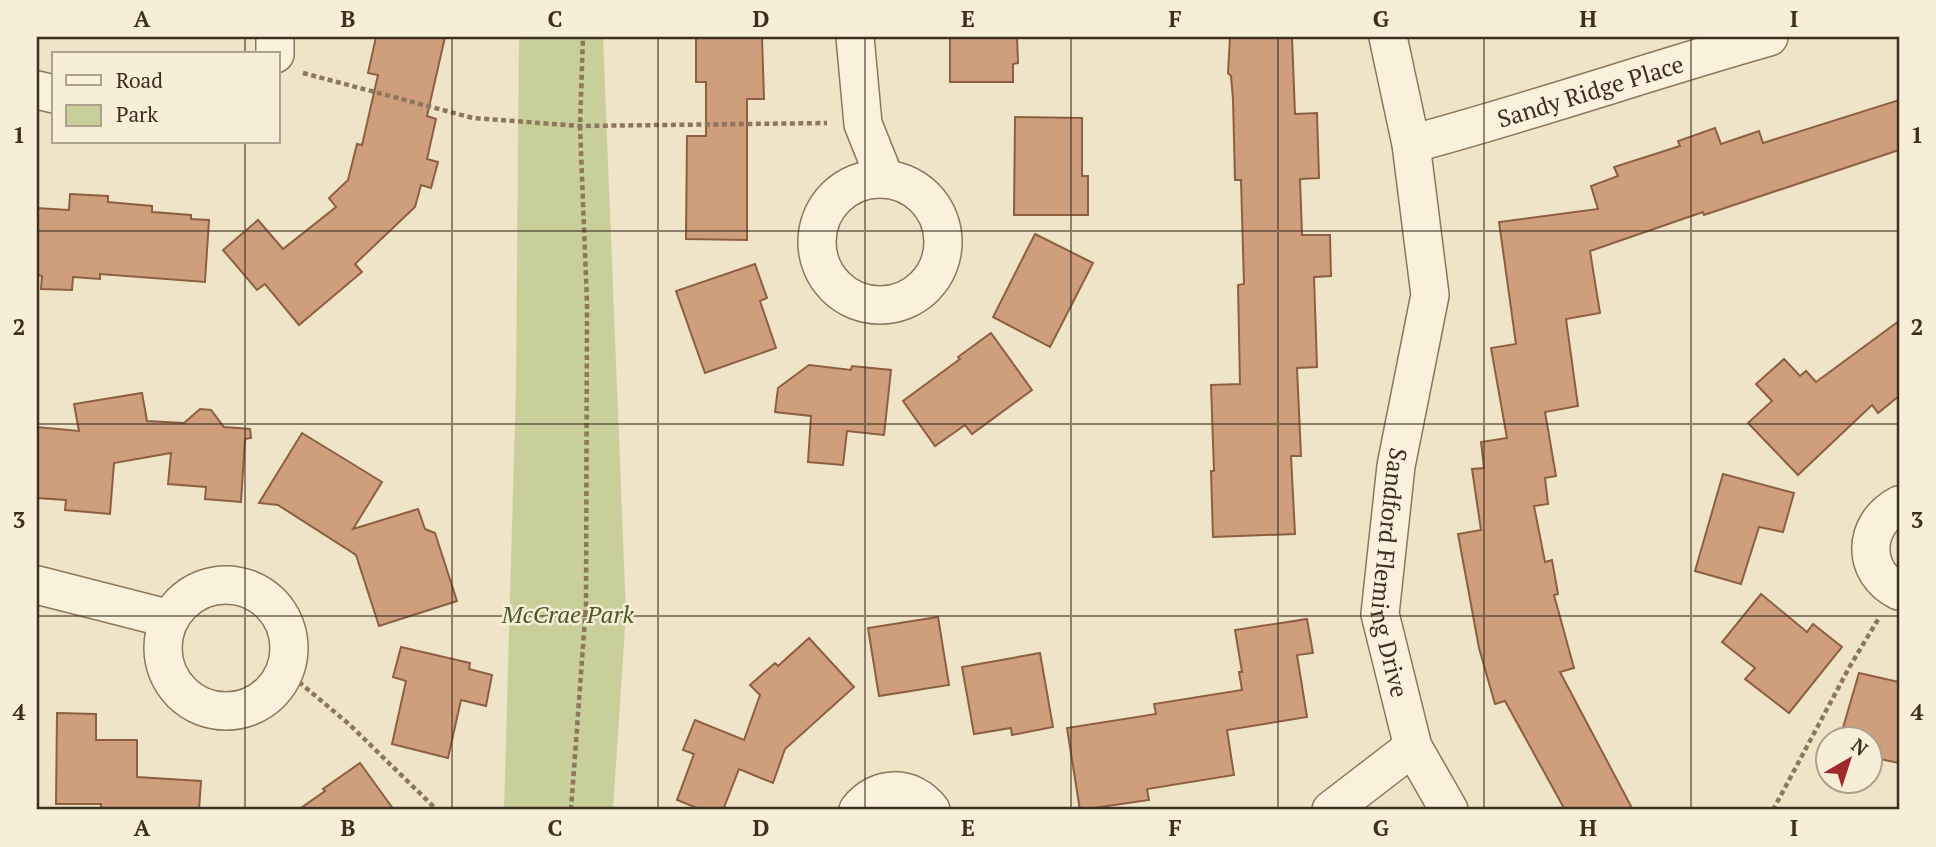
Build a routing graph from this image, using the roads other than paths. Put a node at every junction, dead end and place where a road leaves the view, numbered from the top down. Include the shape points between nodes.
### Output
1 (275, 37) edge
2 (855, 37) edge
3 (1388, 37) edge
4 (1769, 37) edge
5 (288, 63) edge
6 (1411, 144) junction
7 (884, 179) dead end
8 (1899, 505) edge
9 (37, 584) edge
10 (1898, 591) edge
11 (170, 619) junction
12 (1413, 747) junction
13 (858, 810) edge
14 (931, 810) edge
15 (1331, 810) edge
16 (1449, 810) edge

1 - 5 street
2 - 7 street via 863,124
3 - 6 street, Sandford Fleming Drive
4 - 6 street, Sandy Ridge Place
6 - 12 street, Sandford Fleming Drive via 1430,295 1396,466 1380,614
8 - 10 street via 1875,528 1871,544 1880,577
9 - 11 street
11 - 11 street via 163,640 164,662 173,682 201,707 223,712 253,706 272,693 286,671 288,630 277,610 260,594 240,586 202,589 183,601
12 - 15 street
12 - 16 street, Sandford Fleming Drive
13 - 14 street via 880,792 895,790 912,794

